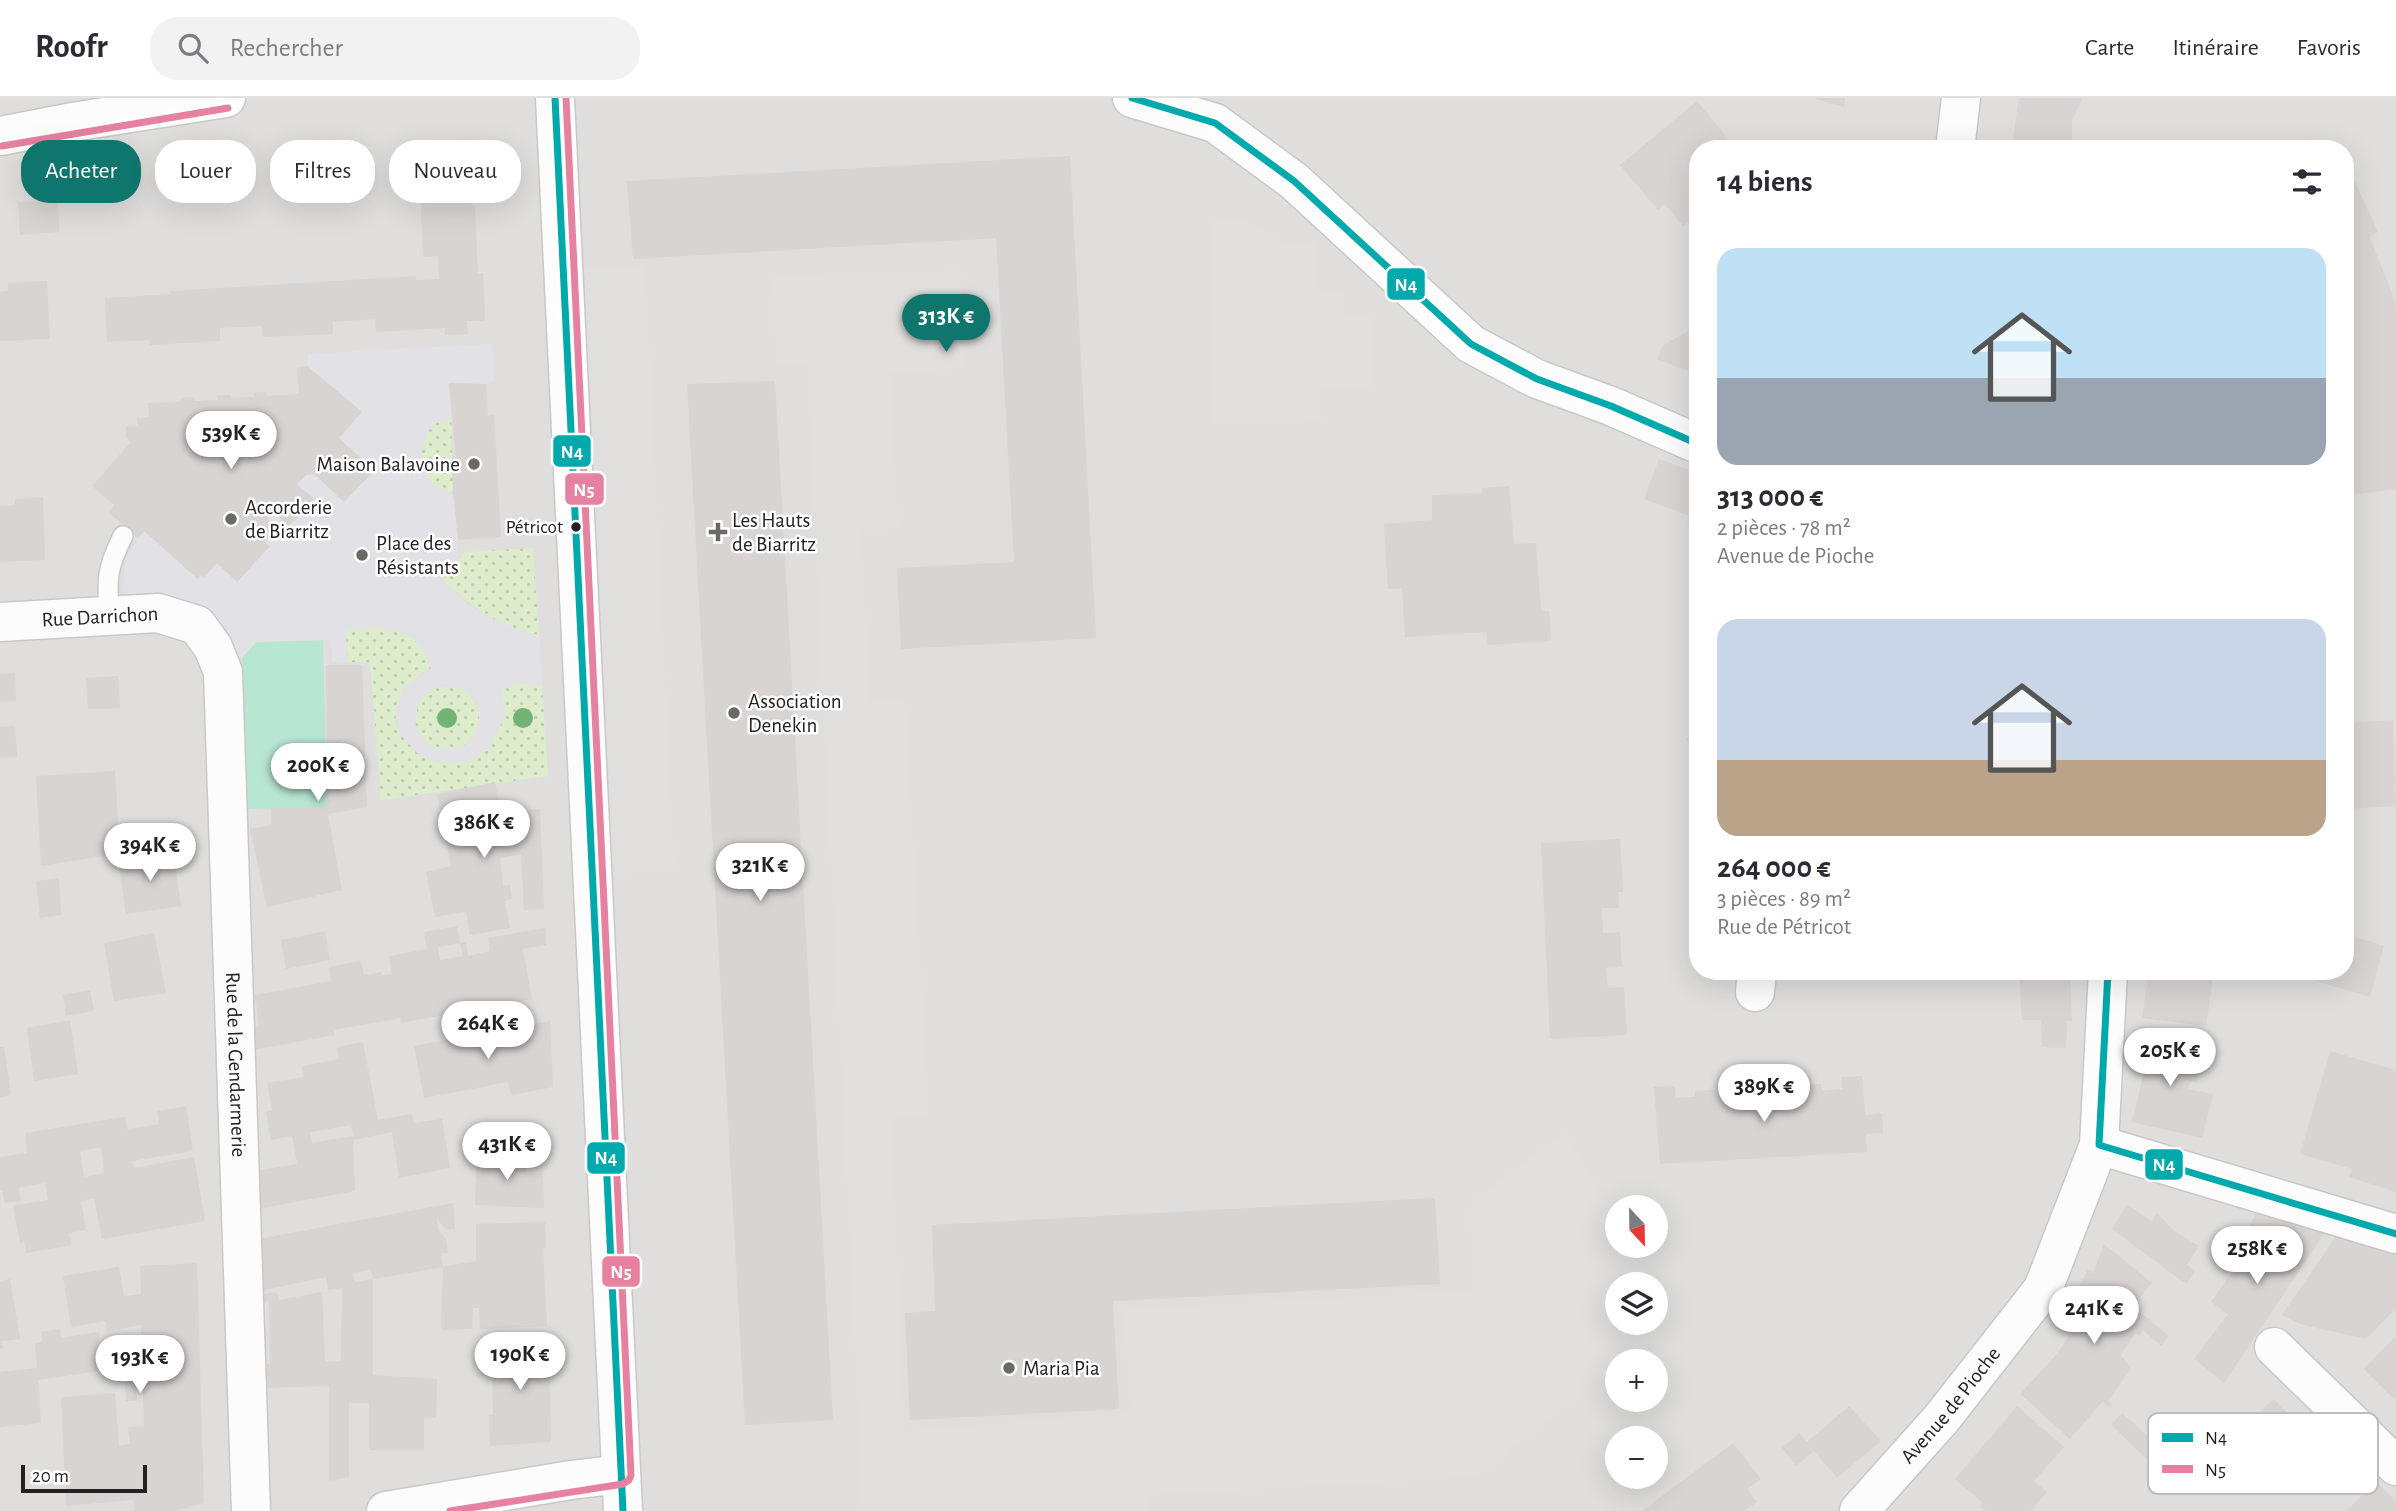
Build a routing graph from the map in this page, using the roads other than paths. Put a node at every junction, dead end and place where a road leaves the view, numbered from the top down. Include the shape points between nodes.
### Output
1 (226, 98) edge
2 (555, 98) edge
3 (1132, 98) edge
4 (1961, 98) edge
5 (0, 136) edge
6 (1956, 140) edge
7 (1689, 440) edge
8 (123, 537) dead end
9 (109, 616) junction
10 (0, 622) edge
11 (197, 625) joint
12 (2108, 980) edge
13 (2099, 1145) junction
14 (2396, 1234) edge
15 (2274, 1347) dead end
16 (2342, 1413) edge
17 (2378, 1448) edge
18 (2396, 1466) edge
19 (622, 1492) edge
20 (251, 1511) edge
21 (386, 1511) edge
22 (1859, 1511) edge

1 - 5 street
2 - 19 street
3 - 7 street via 1215,123 1294,181 1471,344 1537,379
4 - 6 street
8 - 9 lane via 107,579
9 - 10 street, Rue Darrichon
9 - 11 street, Rue Darrichon via 158,613
11 - 20 street, Rue de la Gendarmerie via 223,672
12 - 13 street, Avenue de Pioche
13 - 14 street
13 - 22 street, Avenue de Pioche via 2043,1289 1942,1418
15 - 16 street
17 - 18 street
19 - 21 street via 571,1480

